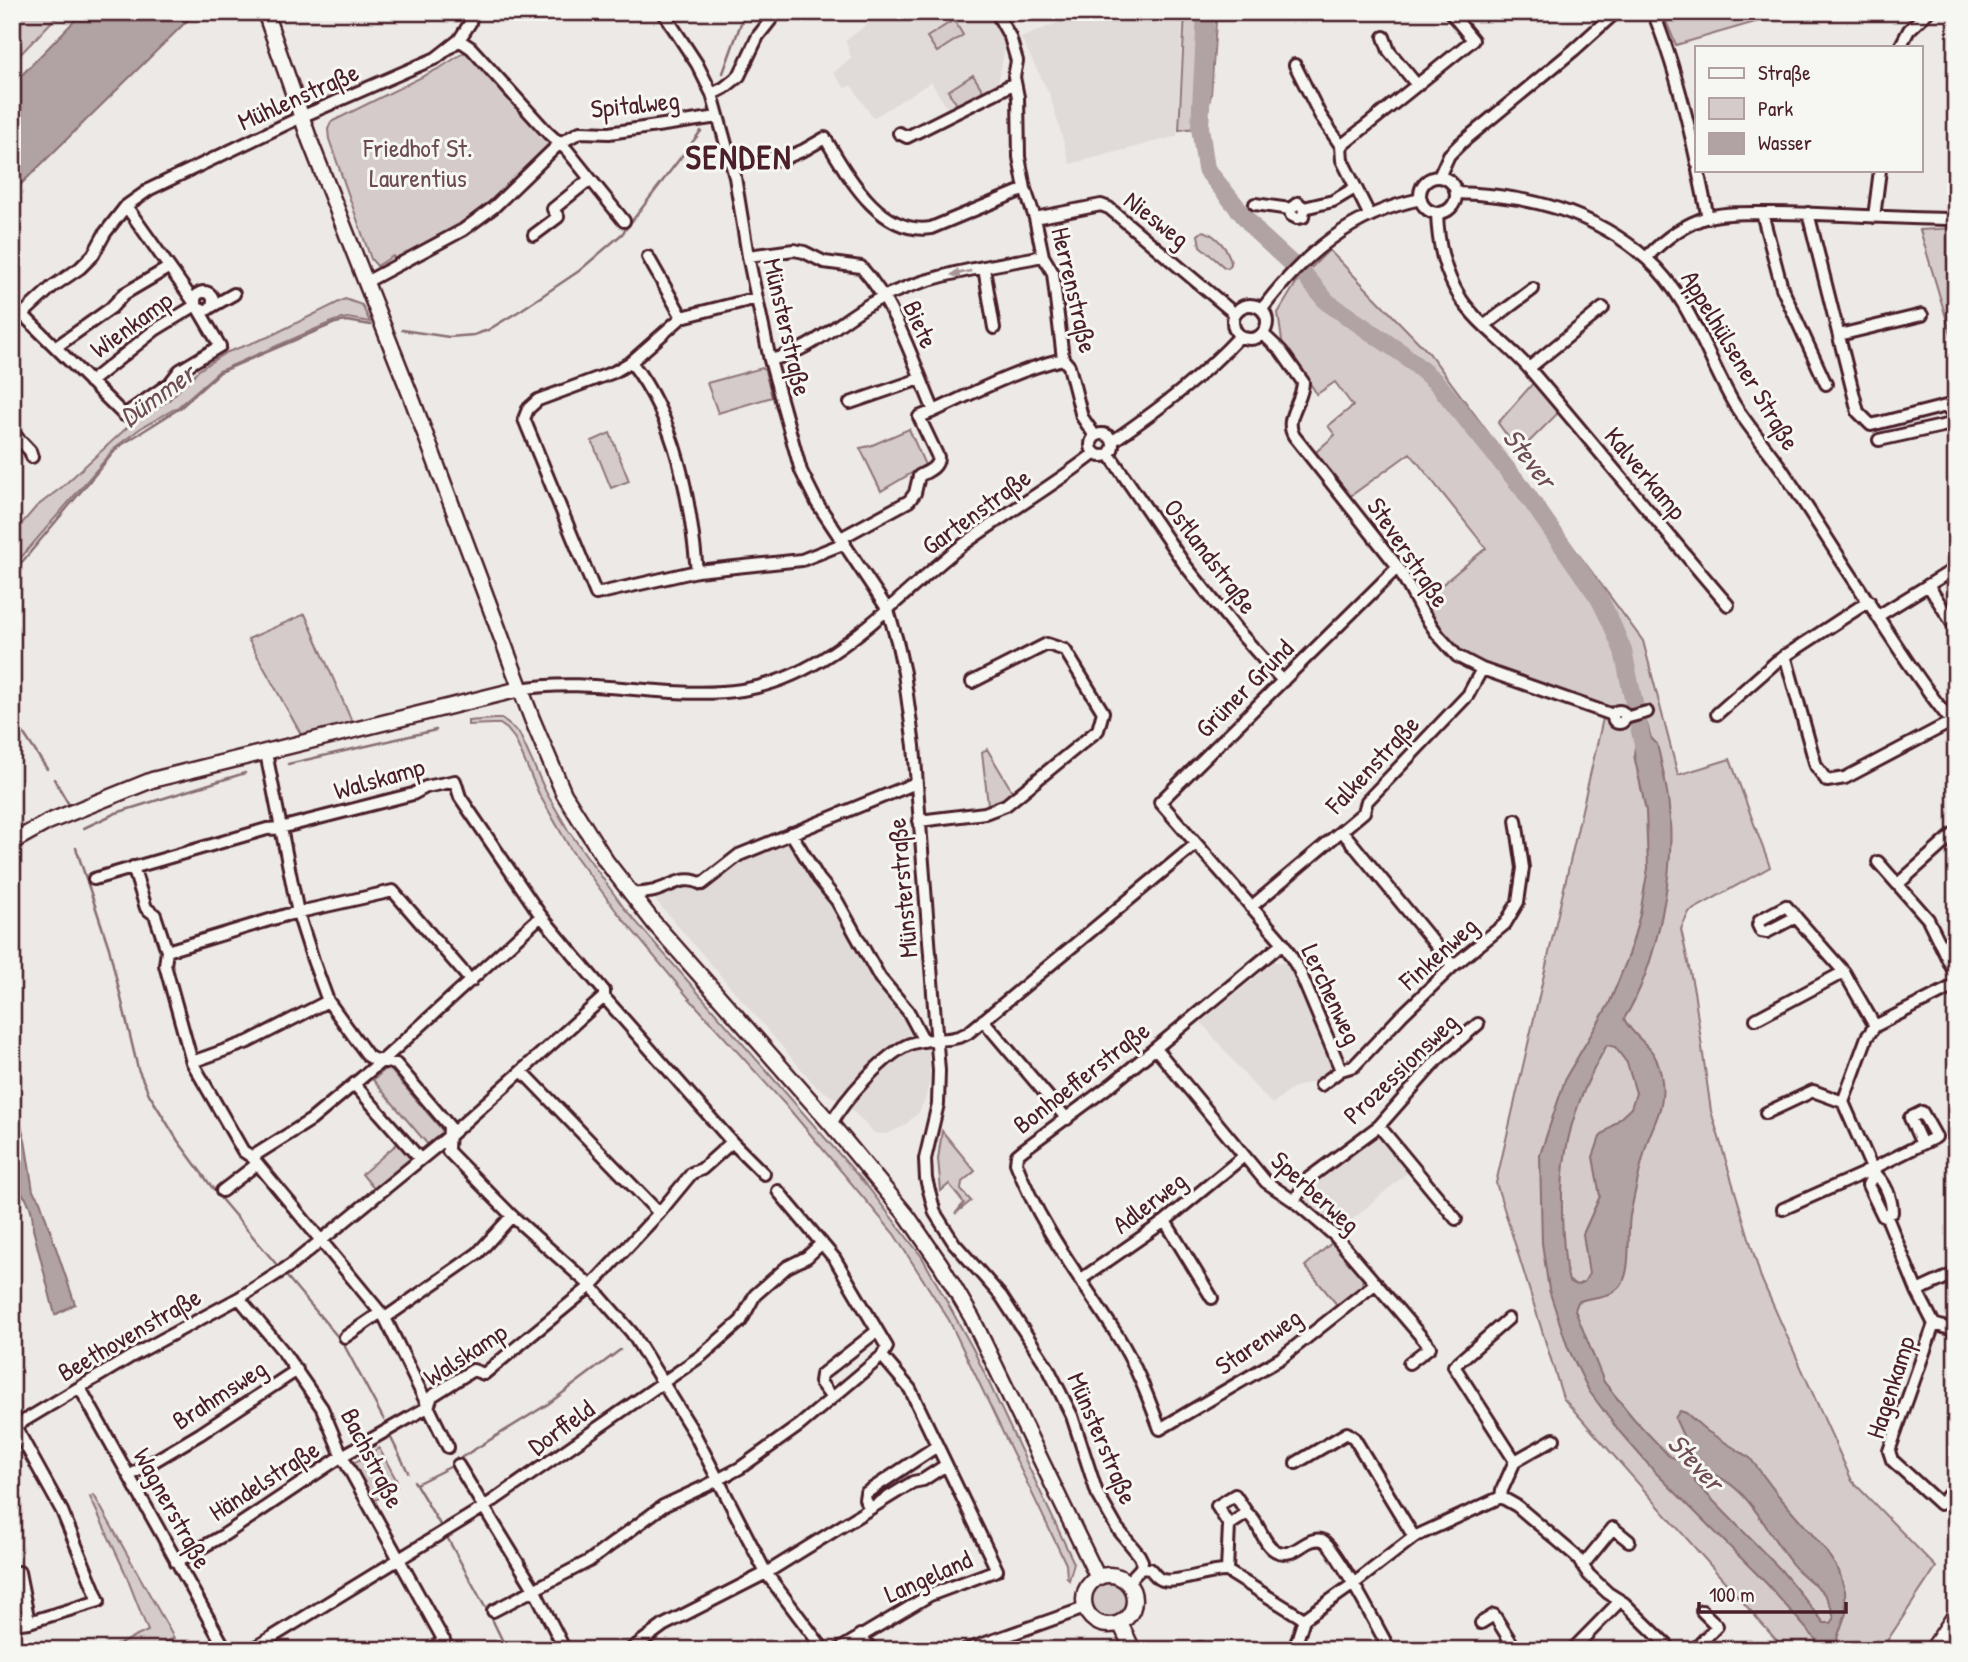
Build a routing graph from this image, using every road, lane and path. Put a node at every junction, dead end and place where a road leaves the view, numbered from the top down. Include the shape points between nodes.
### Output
1 (265, 12) edge
2 (472, 12) edge
3 (663, 12) edge
4 (777, 12) edge
5 (996, 12) edge
6 (1450, 12) edge
7 (1616, 12) edge
8 (1653, 12) edge
9 (1928, 12) edge
10 (1384, 37) dead end
11 (459, 40) junction
12 (1901, 46) edge
13 (1295, 65) dead end
14 (1015, 80) junction
15 (1417, 85) junction
16 (712, 94) junction
17 (1692, 111) edge
18 (301, 117) junction
19 (718, 117) junction
20 (899, 133) dead end
21 (1695, 142) edge
22 (560, 143) junction
23 (1341, 146) junction
24 (732, 162) junction
25 (1698, 172) edge
26 (1880, 172) edge
27 (1439, 177) junction
28 (590, 179) junction
29 (1355, 188) junction
30 (1025, 189) junction
31 (1457, 193) junction
32 (1421, 199) junction
33 (1255, 204) dead end
34 (126, 206) junction
35 (1437, 213) junction
36 (1808, 213) junction
37 (1369, 214) junction
38 (1762, 214) junction
39 (1874, 216) junction
40 (1035, 218) junction
41 (1708, 218) junction
42 (1956, 219) edge
43 (624, 221) dead end
44 (534, 235) dead end
45 (748, 256) junction
46 (1043, 256) junction
47 (648, 257) dead end
48 (1646, 258) junction
49 (168, 268) junction
50 (984, 268) junction
51 (366, 282) junction
52 (1533, 289) dead end
53 (234, 294) dead end
54 (883, 297) junction
55 (757, 298) junction
56 (196, 305) junction
57 (1603, 308) dead end
58 (1262, 309) junction
59 (22, 314) junction
60 (1235, 314) junction
61 (1922, 315) dead end
62 (682, 317) junction
63 (12, 324) edge
64 (1485, 326) junction
65 (994, 328) dead end
66 (1263, 334) junction
67 (1839, 335) junction
68 (1240, 336) junction
69 (56, 347) junction
70 (1063, 359) junction
71 (770, 360) junction
72 (631, 362) junction
73 (1530, 368) junction
74 (920, 379) junction
75 (90, 382) junction
76 (1826, 384) dead end
77 (850, 403) dead end
78 (934, 411) junction
79 (1955, 423) edge
80 (12, 432) edge
81 (1095, 436) junction
82 (1879, 440) dead end
83 (1113, 441) junction
84 (1095, 453) junction
85 (1109, 454) junction
86 (32, 457) dead end
87 (843, 541) junction
88 (1398, 567) junction
89 (1956, 568) edge
90 (697, 571) junction
91 (1928, 585) junction
92 (1868, 601) junction
93 (1728, 605) dead end
94 (888, 610) junction
95 (1878, 616) junction
96 (1956, 629) edge
97 (1785, 655) junction
98 (1482, 669) junction
99 (1283, 681) junction
100 (972, 682) dead end
101 (520, 689) junction
102 (1647, 712) dead end
103 (1717, 715) dead end
104 (1954, 725) edge
105 (266, 753) junction
106 (916, 783) junction
107 (1516, 820) dead end
108 (919, 821) junction
109 (280, 828) junction
110 (1342, 831) junction
111 (1956, 832) edge
112 (791, 833) junction
113 (12, 842) edge
114 (1196, 844) junction
115 (1878, 862) dead end
116 (133, 867) junction
117 (94, 879) dead end
118 (1898, 884) junction
119 (631, 894) junction
120 (1251, 907) junction
121 (298, 913) junction
122 (541, 916) junction
123 (1796, 917) dead end
124 (1283, 943) junction
125 (167, 951) junction
126 (1453, 966) junction
127 (1844, 972) junction
128 (1956, 976) edge
129 (471, 981) junction
130 (1956, 985) edge
131 (604, 997) junction
132 (328, 1001) junction
133 (1756, 1019) dead end
134 (983, 1020) junction
135 (1478, 1024) dead end
136 (1875, 1026) junction
137 (924, 1041) junction
138 (937, 1041) junction
139 (1156, 1049) junction
140 (383, 1060) junction
141 (192, 1062) junction
142 (1341, 1070) junction
143 (523, 1071) junction
144 (354, 1083) junction
145 (1321, 1085) dead end
146 (1843, 1102) junction
147 (1766, 1113) dead end
148 (1067, 1119) junction
149 (831, 1125) junction
150 (1379, 1126) junction
151 (449, 1137) junction
152 (732, 1142) junction
153 (1922, 1144) dead end
154 (1244, 1156) junction
155 (420, 1159) junction
156 (255, 1161) junction
157 (1874, 1171) junction
158 (764, 1174) dead end
159 (222, 1191) dead end
160 (778, 1191) dead end
161 (1294, 1201) junction
162 (1783, 1209) dead end
163 (659, 1213) junction
164 (512, 1216) junction
165 (1456, 1219) dead end
166 (1165, 1221) junction
167 (322, 1240) junction
168 (822, 1243) junction
169 (1956, 1273) edge
170 (1080, 1280) junction
171 (1376, 1283) junction
172 (592, 1286) junction
173 (1917, 1291) junction
174 (239, 1298) junction
175 (1212, 1298) dead end
176 (382, 1315) junction
177 (1508, 1319) dead end
178 (1934, 1324) junction
179 (877, 1331) junction
180 (1956, 1331) edge
181 (345, 1337) dead end
182 (882, 1356) junction
183 (843, 1358) junction
184 (1409, 1363) dead end
185 (297, 1370) junction
186 (858, 1376) junction
187 (663, 1382) junction
188 (80, 1388) junction
189 (832, 1398) junction
190 (428, 1407) junction
191 (14, 1427) edge
192 (1160, 1429) joint
193 (377, 1435) joint
194 (1554, 1439) dead end
195 (937, 1446) junction
196 (448, 1447) dead end
197 (342, 1456) junction
198 (1516, 1461) junction
199 (1296, 1463) dead end
200 (457, 1465) dead end
201 (946, 1465) junction
202 (904, 1467) junction
203 (129, 1476) junction
204 (719, 1480) junction
205 (914, 1482) junction
206 (1956, 1487) edge
207 (1501, 1497) junction
208 (484, 1507) junction
209 (870, 1508) junction
210 (1247, 1513) junction
211 (1229, 1525) junction
212 (1414, 1537) junction
213 (1629, 1541) dead end
214 (400, 1558) junction
215 (176, 1562) junction
216 (1583, 1566) junction
217 (1141, 1568) junction
218 (1227, 1571) junction
219 (19, 1572) dead end
220 (766, 1573) junction
221 (1098, 1578) junction
222 (1127, 1583) junction
223 (1352, 1585) junction
224 (534, 1589) junction
225 (1620, 1601) junction
226 (1085, 1608) junction
227 (493, 1611) dead end
228 (1702, 1611) dead end
229 (1956, 1614) edge
230 (1304, 1619) junction
231 (29, 1622) junction
232 (1120, 1623) junction
233 (1481, 1623) dead end
234 (12, 1624) edge
235 (860, 1635) junction
236 (446, 1645) edge
237 (226, 1650) edge
238 (251, 1650) edge
239 (430, 1650) edge
240 (565, 1650) edge
241 (630, 1650) edge
242 (824, 1650) edge
243 (838, 1650) edge
244 (872, 1650) edge
245 (966, 1650) edge
246 (1133, 1650) edge
247 (1294, 1650) edge
248 (1390, 1650) edge
249 (1516, 1650) edge
250 (1572, 1650) edge
251 (1672, 1650) edge
252 (1693, 1650) edge
253 (1932, 1650) edge

1 - 18 main road
2 - 11 street, Mühlenstraße
3 - 16 street, Münsterstraße
4 - 16 street via 758,36 739,76
5 - 14 street, Herrenstraße via 1017,61
6 - 15 street via 1473,40
7 - 27 street via 1460,144
8 - 17 street
9 - 12 street
10 - 15 street via 1389,51
11 - 18 street, Mühlenstraße via 426,63
11 - 22 street, Spitalweg
13 - 23 street
14 - 20 street via 906,137
14 - 30 street, Herrenstraße
15 - 23 street
16 - 19 street, Münsterstraße
17 - 21 street
18 - 34 street, Mühlenstraße via 150,189
18 - 51 main road
19 - 22 street, Spitalweg via 609,133 580,132
19 - 24 street, Münsterstraße
22 - 28 street, Spitalweg
22 - 51 street, Spitalweg via 494,207 463,230
23 - 29 street
24 - 30 street via 783,159 825,138 870,202 898,224 919,230
24 - 45 street, Münsterstraße
25 - 41 street
26 - 39 street
27 - 31 street via 1452,183
27 - 32 street via 1425,184
28 - 43 street, Spitalweg
28 - 44 street via 553,209 558,217
29 - 33 street via 1333,201 1304,208 1298,203 1290,209
29 - 37 street
30 - 40 street, Herrenstraße
31 - 35 street via 1451,208
31 - 48 street, Appelhülsener Straße via 1551,205 1606,229
32 - 35 street via 1427,209
32 - 37 street
34 - 49 street
34 - 59 street, Mühlenstraße via 93,255
35 - 64 street, Kalverkamp via 1439,246 1449,278
36 - 38 street
36 - 39 street
36 - 67 street
37 - 58 street via 1304,261
38 - 41 street
38 - 76 street via 1782,288
39 - 42 street
40 - 46 street, Herrenstraße
40 - 60 street, Niesweg via 1101,205 1109,208
41 - 48 street via 1674,234
45 - 54 street, Biete via 794,250 824,262 861,267
45 - 55 street, Münsterstraße
46 - 50 street
46 - 70 street, Herrenstraße via 1053,273
47 - 62 street
48 - 92 street, Appelhülsener Straße via 1679,296 1735,404
49 - 56 street
49 - 69 street, Wienkamp via 124,294
50 -> 54 street via 927,280
50 - 65 street
51 - 101 main road
52 - 64 street
53 - 56 street, Wienkamp via 205,310
54 - 71 street via 803,349
54 - 74 street, Biete
55 - 62 street
55 - 71 street, Münsterstraße
56 - 75 street, Wienkamp via 155,330
56 - 75 street, Wienkamp via 220,346 180,370 170,383 124,415
57 - 73 street
58 - 60 street via 1245,306
58 - 66 street via 1268,321
59 - 63 street
59 - 69 street, Wienkamp
60 - 68 street via 1233,326
61 - 67 street
62 - 72 street
64 - 73 street, Kalverkamp
66 - 68 street via 1252,340
66 - 88 street, Steverstraße via 1303,382 1290,429
67 - 79 street via 1858,412 1871,425 1950,405
68 - 83 street via 1164,406
69 - 75 street, Wienkamp
70 - 78 street via 1010,374
70 - 81 street, Herrenstraße via 1069,366 1082,417
71 - 87 street, Münsterstraße via 801,471
72 - 90 street via 645,380 672,441 687,496
72 - 90 street via 538,400 524,419 596,594
73 - 93 street, Kalverkamp
74 - 77 street, Biete
74 - 78 street
78 - 87 street via 919,418 938,457 935,467 919,476 909,501
79 - 82 street
80 - 86 street
81 - 83 street via 1107,435
81 - 84 street via 1091,443
83 - 85 street
84 - 85 street
84 - 94 street, Gartenstraße via 963,545
85 - 99 street, Ostlandstraße via 1185,565
87 - 90 street via 802,560
87 - 94 street, Münsterstraße
88 - 98 street, Steverstraße via 1438,635 1457,656
88 - 99 street, Grüner Grund
89 - 91 street
91 - 95 street
91 - 96 street
92 - 95 street, Appelhülsener Straße
92 - 97 street
94 - 101 street, Gartenstraße via 823,660 792,676 751,688 688,693 552,684
94 - 106 street, Münsterstraße via 908,694
95 - 104 street, Appelhülsener Straße
97 - 103 street
97 - 104 street via 1816,766 1827,780 1845,778
98 - 102 street, Steverstraße via 1622,717
98 - 110 street, Falkenstraße via 1468,695
99 - 114 street, Grüner Grund via 1160,802
100 - 108 street via 1047,644 1065,650 1103,712 1098,730 1006,805 985,813
101 - 105 main road
101 - 119 main road via 564,794
105 - 109 street
105 - 113 main road via 152,780 48,822
106 - 108 street, Münsterstraße
106 - 112 street
107 - 126 street, Finkenweg via 1523,868 1518,902 1505,924
108 - 138 street, Münsterstraße
109 - 116 street, Walskamp
109 - 121 street
109 - 122 street, Walskamp via 455,781 460,797
110 - 120 street, Falkenstraße
110 - 126 street
111 - 118 street
112 - 119 street via 739,855 702,884 683,880
112 - 137 street
114 - 120 street, Grüner Grund
114 - 134 street
115 - 118 street
116 - 117 street, Walskamp
116 - 125 street, Walskamp
118 - 128 street via 1928,919
119 - 149 main road
120 - 124 street, Lerchenweg
121 - 125 street
121 - 129 street via 393,891
121 - 132 street
122 - 129 street
122 - 131 street, Walskamp via 604,991
123 - 127 street
124 - 139 street, Bonhoefferstraße
124 - 142 street, Lerchenweg
125 - 141 street, Walskamp via 165,965
126 - 142 street, Finkenweg via 1354,1066
127 - 133 street
127 - 136 street
129 - 140 street
130 - 136 street
131 - 143 street
131 - 152 street, Walskamp
132 - 140 street via 368,1056
132 - 141 street via 248,1042
134 - 138 street via 959,1038
134 - 148 street
135 - 150 street, Prozessionsweg via 1438,1059
136 - 146 street
137 - 138 street
137 - 149 street via 910,1043 895,1053 840,1107
138 - 217 street, Münsterstraße via 938,1104 925,1159 935,1213 954,1243 1001,1296 1048,1368 1072,1416 1097,1493 1139,1555
139 - 148 street, Bonhoefferstraße
139 - 154 street, Sperberweg
140 - 144 street
140 - 151 street via 396,1064 449,1126
141 - 156 street, Walskamp via 243,1152
142 - 145 street, Finkenweg
143 - 151 street
143 - 163 street
144 - 155 street
144 - 156 street
146 - 147 street via 1813,1091
146 - 157 street, Hagenkamp
148 - 170 street, Bonhoefferstraße via 1017,1155 1016,1163 1037,1213
149 - 221 main road via 908,1217 956,1290
150 - 161 street, Prozessionsweg via 1309,1178
150 - 165 street
151 - 155 street
151 - 164 street via 448,1151
152 - 158 street, Walskamp
152 - 163 street, Walskamp via 702,1169 692,1172
153 - 157 street
154 - 161 street, Sperberweg via 1266,1182
154 - 166 street, Adlerweg
155 - 167 street
156 - 159 street
156 - 167 street, Walskamp
157 - 162 street
157 - 173 street, Hagenkamp via 1892,1203 1892,1212 1886,1215
160 - 168 street
161 - 171 street, Sperberweg via 1335,1236
163 - 172 street, Walskamp
164 - 172 street
164 - 176 street via 478,1253
166 - 170 street, Adlerweg
166 - 175 street
167 - 174 street, Beethovenstraße
167 - 176 street, Walskamp
168 - 179 street
168 - 187 street, Dorffeld via 755,1295 741,1321 721,1339
169 - 173 street
170 - 192 street, Bonhoefferstraße via 1118,1337
171 - 184 street, Sperberweg via 1430,1347
171 - 192 street, Starenweg via 1281,1358
172 - 187 street via 632,1333
172 - 190 street, Walskamp via 502,1361 484,1374 473,1370 432,1396
173 - 178 street, Hagenkamp
174 - 185 street, Bachstraße
174 - 188 street, Beethovenstraße
176 - 181 street
176 - 190 street, Walskamp
177 - 198 street via 1454,1366
178 - 180 street, Hagenkamp
178 - 206 street, Hagenkamp via 1889,1451 1892,1461 1940,1504
179 - 182 street via 887,1347
179 - 183 street
182 - 186 street
182 - 195 street via 910,1389
183 - 186 street
183 - 189 street via 821,1375 820,1382
185 - 197 street, Bachstraße via 322,1408
185 - 203 street, Brahmsweg
186 - 189 street
187 - 204 street
187 - 208 street, Dorffeld
188 - 191 street, Beethovenstraße
188 - 203 street, Wagnerstraße
189 - 204 street
190 - 193 street, Walskamp
190 - 196 street, Walskamp
191 - 231 street via 62,1511 99,1601
193 - 197 street, Händelstraße
194 - 198 street
195 - 201 street
195 - 202 street
197 - 214 street, Bachstraße
197 - 215 street, Händelstraße
198 - 207 street
199 - 212 street via 1347,1433
200 - 208 street
201 - 205 street
201 - 235 street, Langeland via 997,1570 930,1595
202 - 205 street
202 - 209 street via 866,1493
203 - 215 street, Wagnerstraße
204 - 220 street
204 - 224 street via 663,1506 589,1561
205 - 209 street
207 - 212 street
207 - 216 street
208 - 214 street, Dorffeld
208 - 224 street
209 - 220 street
210 - 211 street
210 - 211 street via 1235,1495 1226,1500 1217,1506
210 - 223 street via 1279,1553 1290,1554 1315,1541 1329,1545
211 - 218 street
212 - 223 street
213 - 216 street via 1612,1528
214 - 236 street, Bachstraße
214 - 238 street, Dorffeld
215 - 237 street, Wagnerstraße
216 - 225 street
217 - 218 street via 1168,1581
217 - 222 street
218 - 230 street
219 - 231 street
220 - 241 street via 664,1625
220 - 242 street
221 - 222 main road via 1108,1575
221 - 226 main road via 1086,1591
222 - 232 main road via 1134,1605
223 - 230 street
223 - 248 street
224 - 227 street
224 - 240 street
225 - 250 street
225 - 251 street
226 - 232 main road via 1099,1624
226 - 245 street
228 - 252 street via 1717,1626
229 - 253 main road
230 - 247 street
231 - 234 street
232 - 246 main road
233 - 249 street via 1494,1615
235 - 243 street, Langeland
235 - 244 street
236 - 239 street

